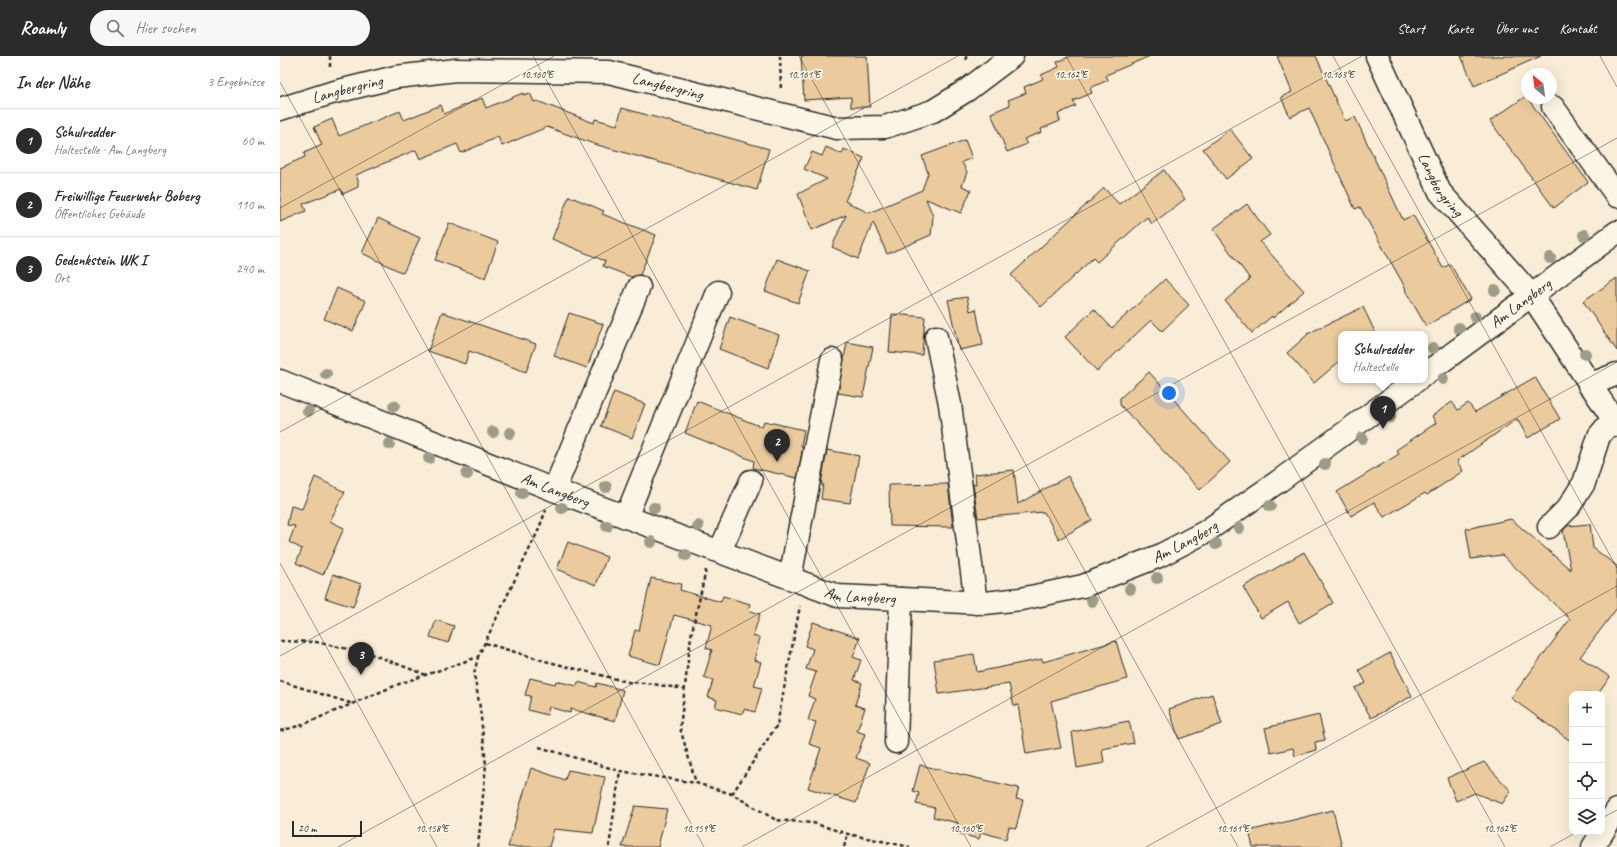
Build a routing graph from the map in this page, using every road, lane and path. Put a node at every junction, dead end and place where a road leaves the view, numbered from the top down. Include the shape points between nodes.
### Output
1 (780, 56) edge
2 (1012, 56) edge
3 (1377, 56) edge
4 (1553, 107) dead end
5 (280, 109) edge
6 (782, 114) junction
7 (1617, 196) edge
8 (1617, 232) edge
9 (639, 287) dead end
10 (718, 292) dead end
11 (1532, 296) junction
12 (936, 337) dead end
13 (832, 360) dead end
14 (1428, 372) edge
15 (1617, 374) edge
16 (280, 381) edge
17 (1413, 383) edge
18 (1590, 385) junction
19 (1615, 422) edge
20 (751, 481) dead end
21 (554, 490) junction
22 (626, 517) junction
23 (1549, 527) dead end
24 (538, 531) dead end
25 (715, 550) junction
26 (797, 581) junction
27 (901, 599) junction
28 (976, 603) junction
29 (280, 641) edge
30 (485, 643) junction
31 (478, 656) junction
32 (426, 675) junction
33 (280, 681) edge
34 (685, 688) junction
35 (354, 704) junction
36 (280, 731) edge
37 (896, 742) dead end
38 (539, 747) dead end
39 (620, 771) junction
40 (696, 784) junction
41 (732, 794) junction
42 (1617, 810) edge
43 (848, 834) junction
44 (478, 847) edge
45 (609, 847) edge
46 (844, 847) edge
47 (910, 847) edge
48 (1593, 847) edge

1 - 6 path
2 - 6 street, Langbergring via 967,90 933,111 885,127 838,128
3 - 11 street, Langbergring via 1440,192
4 - 7 street
5 - 6 street, Langbergring via 389,79 456,70 609,72
8 - 11 street, Am Langberg
9 - 21 street
10 - 22 street
11 - 14 street, Am Langberg
11 - 18 street, Langbergring
12 - 28 street via 950,404
13 - 26 street
15 - 18 street
16 - 21 street, Am Langberg
17 - 28 street, Am Langberg via 1273,486 1205,532 1159,556 1083,586 1021,599
18 - 19 street, Langbergring
19 - 23 street via 1599,436 1584,483 1568,508
20 - 25 street
21 - 22 street, Am Langberg
22 - 25 street, Am Langberg
24 - 30 path
25 - 26 street, Am Langberg
25 - 34 path via 691,636
26 - 27 street, Am Langberg via 838,596
26 - 41 path via 777,725
27 - 28 street, Am Langberg
27 - 37 street
29 - 32 path via 316,642 371,654
30 - 31 path
30 - 34 path via 628,682
31 - 32 path
31 - 44 path via 474,674 486,765
32 - 35 path
33 - 35 path
34 - 40 path via 680,728
35 - 36 path
38 - 39 path
39 - 40 path
39 - 45 path
40 - 41 path
41 - 43 path via 776,820 813,823
42 - 48 street
43 - 46 path
43 - 47 path

